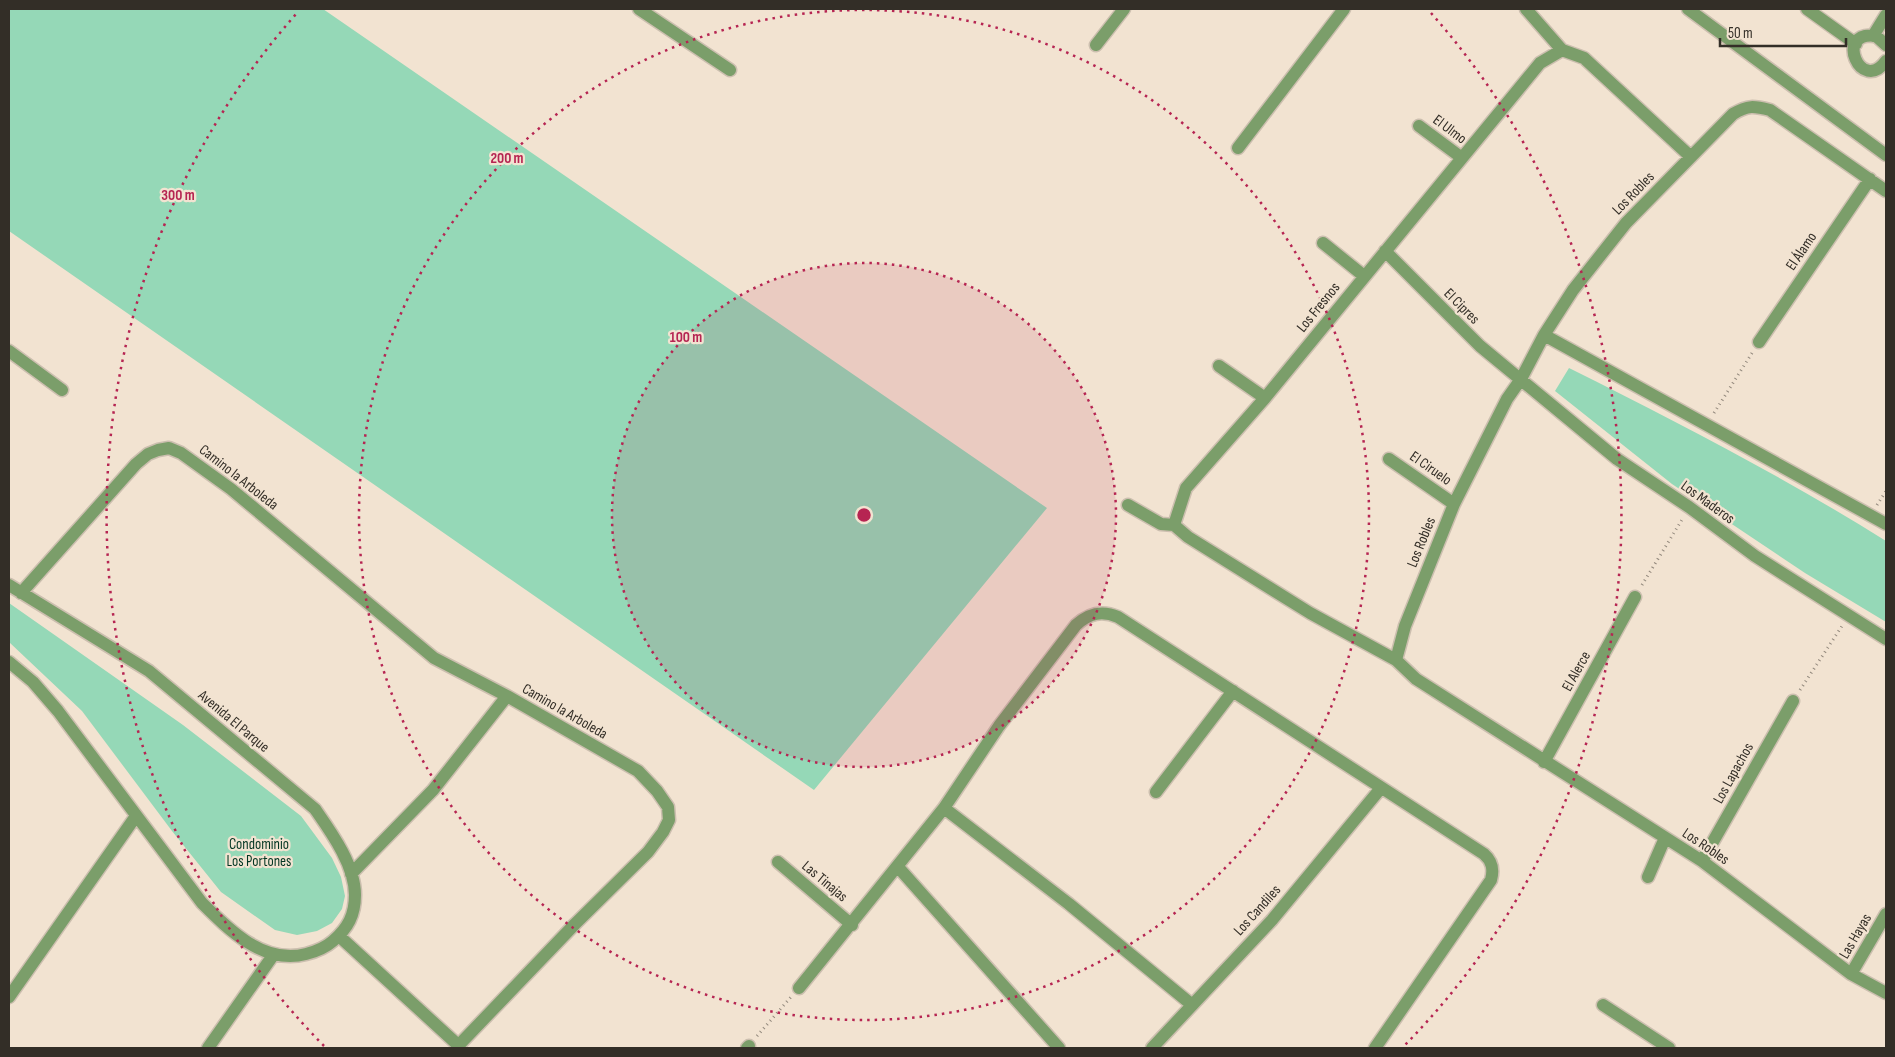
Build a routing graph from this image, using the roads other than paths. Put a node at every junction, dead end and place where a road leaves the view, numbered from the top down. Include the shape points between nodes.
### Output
1 (639, 9) edge
2 (1124, 9) edge
3 (1344, 9) edge
4 (1526, 9) edge
5 (1688, 9) edge
6 (1807, 9) edge
7 (655, 13) edge
8 (1886, 15) edge
9 (1874, 36) junction
10 (1856, 44) junction
11 (1096, 45) dead end
12 (1886, 45) edge
13 (1562, 50) junction
14 (1885, 64) edge
15 (730, 70) dead end
16 (1419, 126) dead end
17 (1238, 148) dead end
18 (1886, 155) edge
19 (1691, 157) junction
20 (1462, 158) junction
21 (1870, 179) junction
22 (1886, 191) edge
23 (1323, 244) dead end
24 (1385, 251) junction
25 (1364, 276) junction
26 (1544, 335) junction
27 (1759, 342) road end
28 (9, 351) edge
29 (1219, 366) dead end
30 (1521, 379) junction
31 (62, 390) dead end
32 (1265, 398) junction
33 (1389, 459) dead end
34 (1454, 504) junction
35 (1128, 505) dead end
36 (1886, 524) edge
37 (1174, 525) junction
38 (9, 585) edge
39 (21, 593) junction
40 (1635, 596) road end
41 (1886, 639) edge
42 (1396, 660) junction
43 (9, 662) edge
44 (1233, 691) junction
45 (507, 696) junction
46 (1793, 701) road end
47 (1544, 762) junction
48 (1381, 788) junction
49 (1156, 792) dead end
50 (944, 808) junction
51 (136, 816) junction
52 (1666, 838) junction
53 (1702, 861) junction
54 (778, 862) dead end
55 (898, 867) junction
56 (352, 874) junction
57 (1648, 877) dead end
58 (1886, 914) edge
59 (852, 925) junction
60 (339, 936) junction
61 (274, 954) junction
62 (1851, 974) junction
63 (799, 988) road end
64 (1886, 994) edge
65 (9, 997) edge
66 (1191, 1004) junction
67 (1603, 1005) dead end
68 (457, 1047) edge
69 (208, 1048) edge
70 (1059, 1048) edge
71 (1152, 1048) edge
72 (1375, 1048) edge
73 (1669, 1048) edge

1 - 7 street
2 - 11 street
3 - 17 street
4 - 13 street
5 - 18 street
6 - 10 street
7 - 15 street
8 - 9 street
9 - 10 street via 1865,36
9 - 12 street
10 - 14 street via 1853,55 1862,68 1873,70
13 - 19 street via 1584,58
13 - 20 street, Los Fresnos via 1540,63
16 - 20 street, El Ulmo
19 - 21 street, Los Robles via 1733,114 1745,107 1757,106 1770,110
19 - 26 street, Los Robles via 1626,223
20 - 24 street, Los Fresnos
21 - 22 street, Los Robles
21 - 27 street, El Álamo
23 - 25 street
24 - 25 street, Los Fresnos
24 - 30 street, El Cipres via 1480,346
25 - 32 street, Los Fresnos
26 - 30 street, Los Robles
26 - 36 street
28 - 31 street
29 - 32 street
30 - 34 street, Los Robles via 1507,399
30 - 41 street, Los Maderos via 1617,459 1755,556
32 - 37 street, Los Fresnos via 1186,488
33 - 34 street, El Ciruelo
34 - 42 street, Los Robles via 1405,626
35 - 37 street via 1161,524
37 - 42 street via 1310,613
38 - 39 street, Avenida El Parque
39 - 45 street, Camino la Arboleda via 136,464 148,454 169,448 232,489 434,658
39 - 56 street, Avenida El Parque via 149,671 315,809 334,836
40 - 47 street, El Alerce
42 - 47 street, Los Robles via 1416,679
43 - 51 street, Avenida El Parque via 33,682 58,711
44 - 48 street
44 - 49 street
44 - 50 street via 1118,617 1104,612 1088,616 1076,625 999,726
45 - 56 street via 433,790
45 - 68 street, Camino la Arboleda via 638,771 668,808 669,820 648,852
46 - 53 street, Los Lapachos
47 - 52 street, Los Robles
48 - 66 street, Los Candiles via 1272,920
48 - 72 street via 1484,854 1493,870 1491,880
50 - 55 street
50 - 66 street
51 - 61 street, Avenida El Parque via 202,903 226,927 251,944
51 - 65 street
52 - 53 street, Los Robles
52 - 57 street
53 - 62 street, Los Robles
54 - 59 street, Las Tinajas
55 - 59 street
55 - 70 street
56 - 60 street, Avenida El Parque via 355,894 353,918
58 - 62 street, Las Hayas
59 - 63 street
60 - 61 street, Avenida El Parque via 324,949 298,956
60 - 68 street
61 - 69 street
62 - 64 street, Los Robles
66 - 71 street, Los Candiles
67 - 73 street

